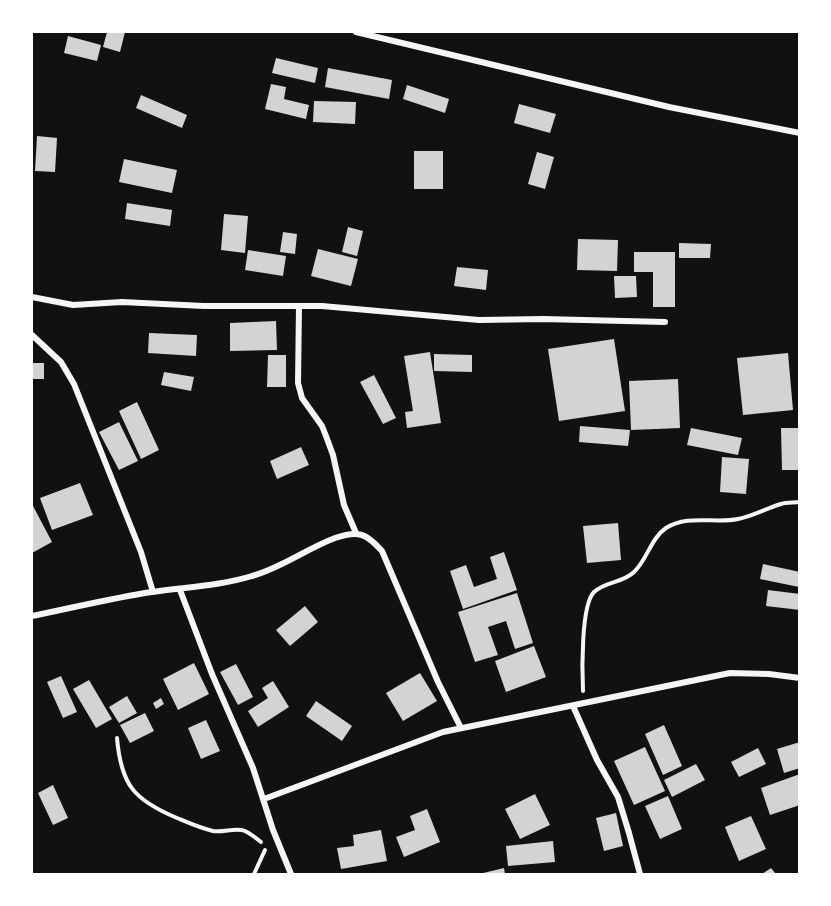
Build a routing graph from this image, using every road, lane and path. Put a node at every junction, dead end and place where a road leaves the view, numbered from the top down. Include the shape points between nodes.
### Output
1 (356, 32) edge
2 (800, 133) edge
3 (32, 297) edge
4 (299, 306) junction
5 (665, 322) dead end
6 (32, 335) edge
7 (800, 502) edge
8 (356, 533) junction
9 (180, 590) junction
10 (153, 592) junction
11 (32, 616) edge
12 (800, 678) edge
13 (583, 703) junction
14 (573, 706) junction
15 (461, 728) junction
16 (117, 738) dead end
17 (264, 800) junction
18 (254, 874) edge
19 (291, 874) edge
20 (640, 874) edge

1 - 2 street via 669,107
3 - 4 street via 73,304
4 - 5 street via 479,320
4 - 8 street via 300,391 327,436 344,505
6 - 10 street via 61,362 74,384
7 - 13 path via 737,519 673,525 665,529 636,571 592,593 582,654
8 - 9 street via 331,540 252,576
8 - 15 street via 370,538 382,551
9 - 10 street
9 - 17 street
10 - 11 street
12 - 13 street via 730,673
13 - 14 street
14 - 15 street
14 - 20 street via 618,797
15 - 17 street
16 - 18 path via 123,772 140,798 158,810 199,826 215,831 243,830 267,845
17 - 19 street

